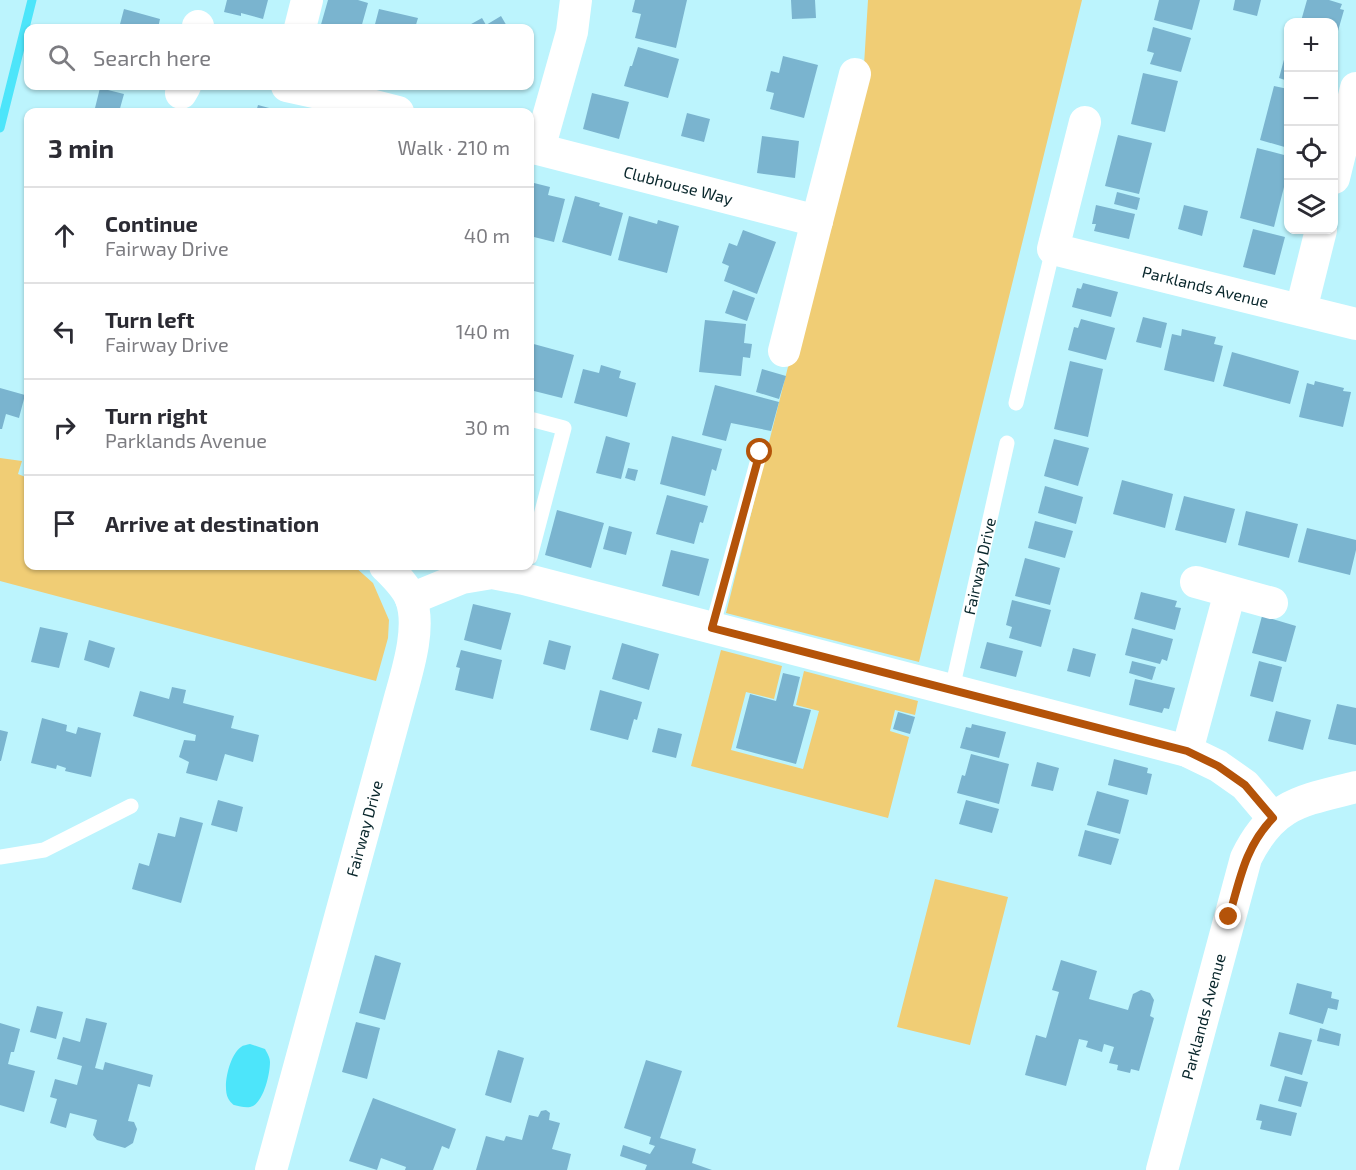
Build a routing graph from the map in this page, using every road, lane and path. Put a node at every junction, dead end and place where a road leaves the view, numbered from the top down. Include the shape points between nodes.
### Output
1 (307, 0) edge
2 (576, 0) edge
3 (301, 24) edge
4 (855, 74) dead end
5 (1356, 88) edge
6 (299, 90) edge
7 (349, 106) edge
8 (365, 108) edge
9 (1085, 122) dead end
10 (534, 148) edge
11 (1338, 162) edge
12 (817, 221) junction
13 (1320, 234) edge
14 (1053, 249) junction
15 (1301, 310) junction
16 (1356, 324) edge
17 (784, 351) dead end
18 (1016, 403) dead end
19 (534, 419) edge
20 (1007, 443) dead end
21 (760, 452) dead end
22 (534, 541) edge
23 (534, 569) edge
24 (389, 570) edge
25 (510, 570) edge
26 (1196, 582) dead end
27 (1230, 592) junction
28 (411, 599) junction
29 (1272, 603) dead end
30 (712, 628) junction
31 (951, 689) junction
32 (1187, 751) junction
33 (1356, 787) edge
34 (131, 806) dead end
35 (1273, 818) junction
36 (0, 857) edge
37 (271, 1170) edge
38 (1162, 1170) edge

1 - 3 street
2 - 10 street, Clubhouse Way via 572,32
4 - 12 street
5 - 11 street
6 - 7 street
7 - 8 street
9 - 14 street
10 - 12 street, Clubhouse Way
12 - 17 street
13 - 15 street
14 - 15 street, Parklands Avenue
14 - 18 lane
15 - 16 street, Parklands Avenue
19 - 22 lane via 564,428
20 - 31 lane, Fairway Drive
21 - 30 lane
23 - 30 street
24 - 28 street
25 - 28 street via 462,578
26 - 27 street
27 - 29 street
27 - 32 street
28 - 37 street, Fairway Drive via 413,645
30 - 31 street
31 - 32 street
32 - 35 street via 1245,785
33 - 35 street, Parklands Avenue via 1306,800
34 - 36 lane via 44,850
35 - 38 street, Parklands Avenue via 1255,839 1246,858

